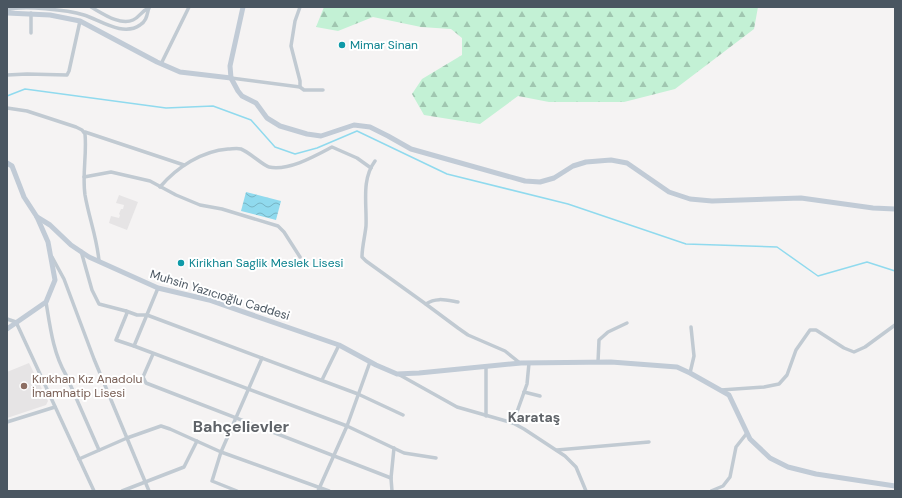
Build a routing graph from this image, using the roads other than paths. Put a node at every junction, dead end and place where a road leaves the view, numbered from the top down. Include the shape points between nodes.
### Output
1 (91, 7) edge
2 (189, 7) edge
3 (243, 7) edge
4 (300, 7) edge
5 (149, 8) edge
6 (7, 11) edge
7 (31, 13) junction
8 (80, 21) junction
9 (31, 33) dead end
10 (161, 64) junction
11 (7, 75) edge
12 (231, 78) junction
13 (300, 87) junction
14 (323, 90) dead end
15 (7, 108) edge
16 (84, 132) junction
17 (375, 161) dead end
18 (7, 162) edge
19 (184, 165) junction
20 (371, 168) junction
21 (84, 177) junction
22 (160, 186) junction
23 (895, 209) edge
24 (36, 217) junction
25 (81, 251) junction
26 (49, 252) junction
27 (300, 257) dead end
28 (99, 261) junction
29 (158, 288) junction
30 (46, 302) junction
31 (458, 302) dead end
32 (426, 304) junction
33 (126, 311) junction
34 (147, 314) junction
35 (7, 319) edge
36 (16, 322) junction
37 (627, 323) dead end
38 (895, 325) edge
39 (691, 327) dead end
40 (7, 329) edge
41 (339, 345) junction
42 (134, 346) junction
43 (153, 354) junction
44 (262, 358) junction
45 (370, 362) junction
46 (598, 362) junction
47 (521, 363) junction
48 (529, 363) junction
49 (486, 367) junction
50 (690, 373) junction
51 (398, 374) junction
52 (322, 380) junction
53 (250, 389) junction
54 (720, 390) junction
55 (524, 392) junction
56 (358, 394) junction
57 (540, 396) dead end
58 (55, 407) junction
59 (403, 416) dead end
60 (486, 416) junction
61 (236, 419) junction
62 (7, 422) edge
63 (513, 423) junction
64 (347, 426) junction
65 (747, 433) junction
66 (127, 438) junction
67 (197, 441) junction
68 (649, 442) dead end
69 (394, 448) junction
70 (100, 450) junction
71 (556, 450) junction
72 (221, 452) junction
73 (334, 455) junction
74 (436, 458) dead end
75 (79, 459) junction
76 (391, 478) junction
77 (145, 482) junction
78 (895, 486) edge
79 (319, 489) edge
80 (94, 491) edge
81 (122, 491) edge
82 (149, 491) edge
83 (237, 491) edge
84 (329, 491) edge
85 (392, 491) edge
86 (586, 491) edge
87 (711, 491) edge

1 - 5 street via 125,21 133,20 141,10
2 - 10 street
3 - 12 street via 230,66
4 - 13 street via 291,46
5 - 6 street via 146,19 139,26 128,29 66,11 38,8
6 - 7 street
7 - 8 street
7 - 9 street
8 - 10 street
8 - 11 street via 67,75
10 - 12 street via 180,72
12 - 13 street
12 - 23 street via 242,96 256,103 267,118 280,126 321,136 354,125 370,127 411,149 525,182 540,182 554,178 572,166 586,162 611,160 627,163 669,192 690,199 712,201 801,198
13 - 14 street via 304,90
15 - 16 street via 26,111
16 - 19 street
16 - 21 street
17 - 20 street
18 - 24 street, Muhsin Yazıcıoğlu Caddesi via 12,166 24,197
19 - 20 street via 217,150 240,148 267,167 280,168 332,147 357,158
19 - 22 street
20 - 32 street via 365,193 366,218 362,257
21 - 22 street via 111,172 150,181
21 - 28 street via 85,195 96,236
22 - 27 street via 200,205 278,226
24 - 25 street, Muhsin Yazıcıoğlu Caddesi via 50,225
24 - 26 street via 48,242
25 - 28 street, Muhsin Yazıcıoğlu Caddesi
25 - 33 street via 92,290 99,304
26 - 30 street via 55,280
26 - 66 street via 64,279
28 - 29 street, Muhsin Yazıcıoğlu Caddesi
29 - 34 street
29 - 41 street, Muhsin Yazıcıoğlu Caddesi via 209,300
30 - 36 street
30 - 70 street via 50,329 61,366
31 - 32 street via 437,299
32 - 47 street via 468,335 505,351
33 - 34 street via 137,315
33 - 42 street via 116,340
34 - 42 street
34 - 44 street
35 - 36 street
36 - 40 street
36 - 58 street
37 - 46 street via 608,332 599,340
38 - 54 street via 854,352 816,330 810,330 796,350 787,375 779,384
39 - 50 street via 694,356
41 - 45 street, Muhsin Yazıcıoğlu Caddesi
41 - 52 street
42 - 43 street
43 - 53 street
43 - 61 street via 144,377 146,383
44 - 52 street
44 - 53 street
45 - 51 street, Muhsin Yazıcıoğlu Caddesi
45 - 56 street
46 - 48 street
46 - 50 street via 677,367
47 - 48 street
47 - 49 street
48 - 55 street
49 - 51 street
49 - 60 street
50 - 54 street
51 - 60 street via 457,407
52 - 56 street
53 - 61 street
53 - 64 street
54 - 65 street via 729,395
55 - 57 street
55 - 63 street
56 - 59 street
56 - 64 street
58 - 62 street
58 - 75 street
60 - 63 street
61 - 72 street
61 - 73 street
63 - 71 street
64 - 69 street
64 - 73 street
65 - 78 street via 770,458 788,467
65 - 87 street via 736,447 730,477 723,486
66 - 67 street via 161,426
66 - 70 street
66 - 77 street
67 - 72 street
67 - 77 street via 184,467
68 - 71 street
69 - 74 street via 404,453
69 - 76 street
70 - 75 street
71 - 86 street via 576,467
72 - 79 street
72 - 83 street via 212,481
73 - 76 street
73 - 79 street
75 - 80 street
76 - 85 street
77 - 81 street
77 - 82 street
79 - 84 street

